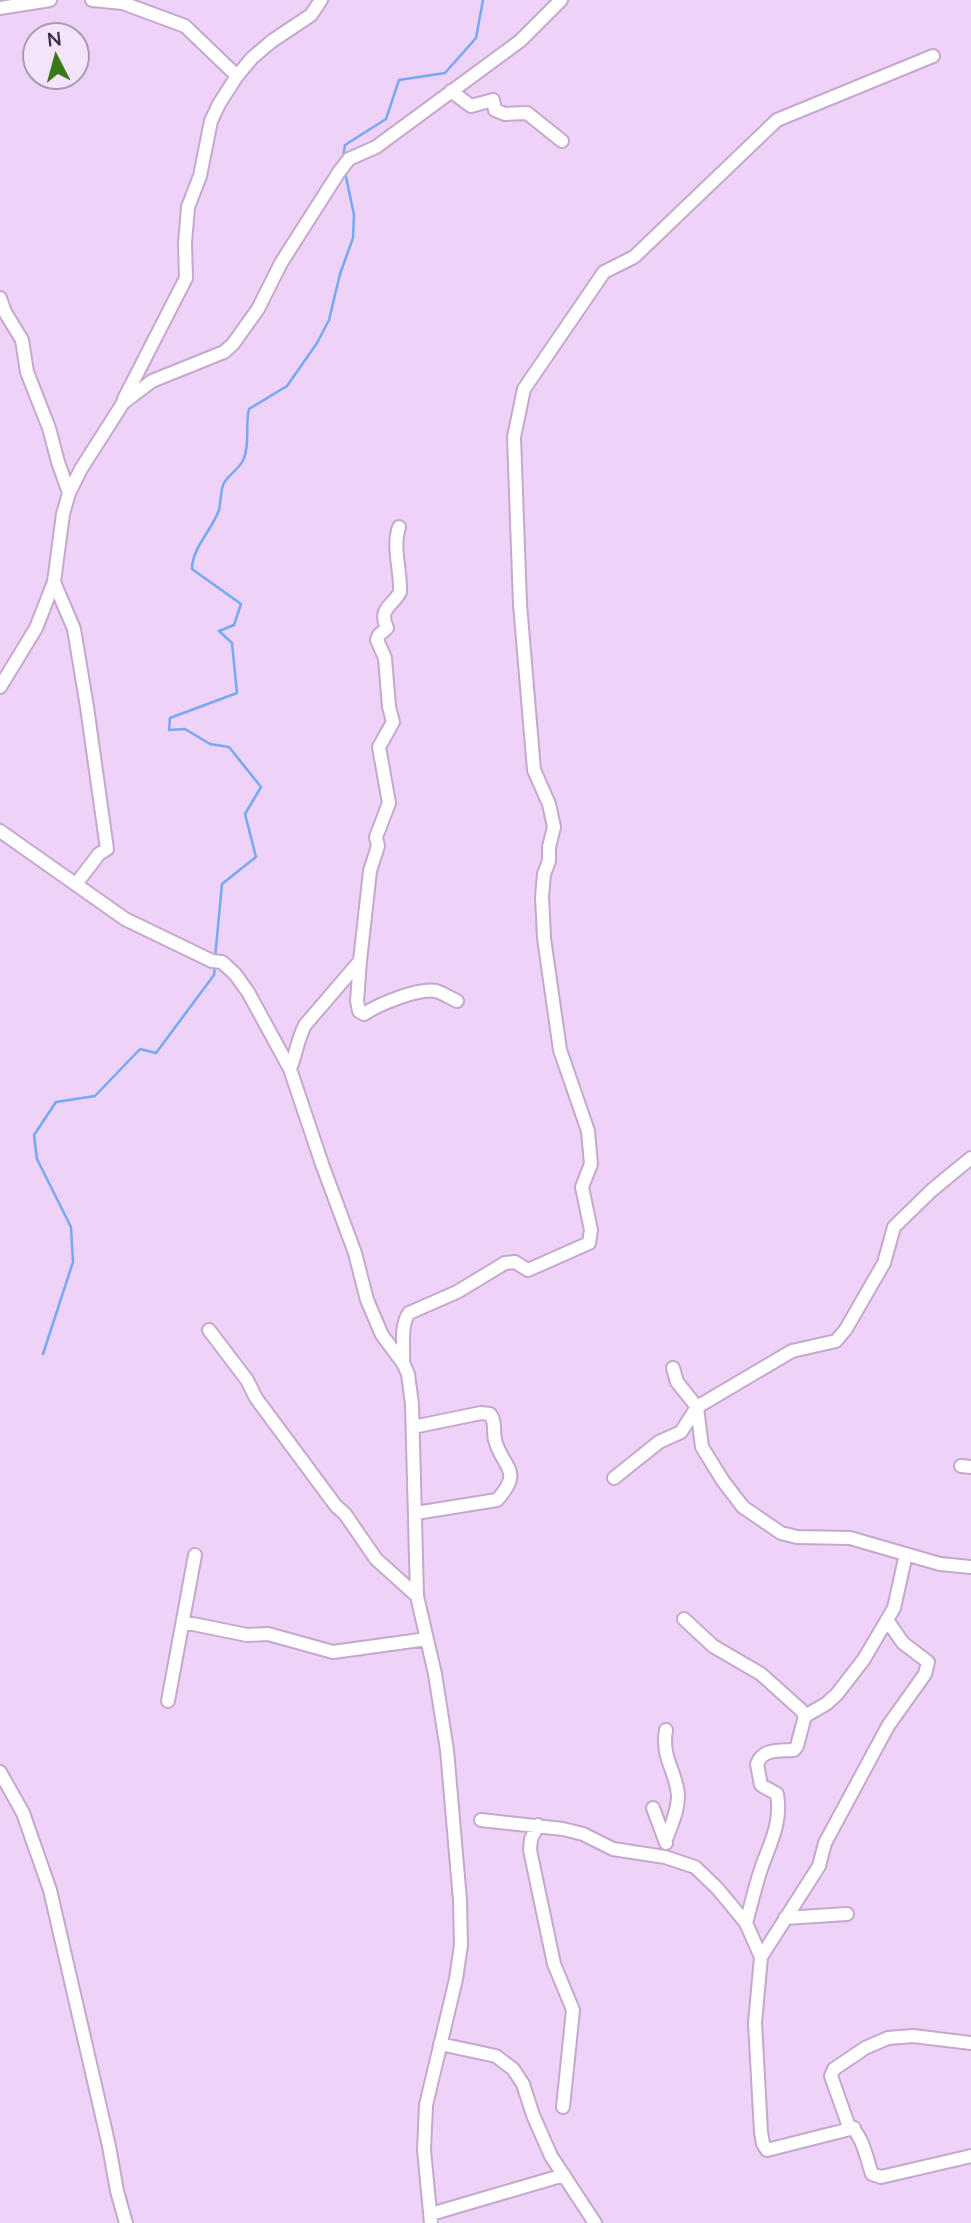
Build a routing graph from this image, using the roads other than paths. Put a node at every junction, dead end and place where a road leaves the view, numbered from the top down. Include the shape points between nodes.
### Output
1 (50, 0) edge
2 (92, 0) edge
3 (321, 0) edge
4 (561, 0) edge
5 (0, 8) edge
6 (933, 57) dead end
7 (237, 76) junction
8 (451, 91) junction
9 (562, 141) dead end
10 (0, 298) edge
11 (123, 403) junction
12 (69, 493) junction
13 (399, 527) dead end
14 (54, 582) junction
15 (0, 687) edge
16 (0, 831) edge
17 (76, 884) junction
18 (360, 961) junction
19 (457, 1001) dead end
20 (290, 1069) junction
21 (971, 1158) edge
22 (209, 1331) dead end
23 (403, 1363) junction
24 (673, 1368) dead end
25 (697, 1407) junction
26 (413, 1427) junction
27 (614, 1478) dead end
28 (416, 1513) junction
29 (906, 1554) junction
30 (195, 1556) dead end
31 (971, 1567) edge
32 (417, 1596) junction
33 (684, 1619) dead end
34 (887, 1620) junction
35 (183, 1622) junction
36 (427, 1639) junction
37 (168, 1701) dead end
38 (805, 1716) junction
39 (666, 1730) dead end
40 (0, 1772) edge
41 (653, 1808) dead end
42 (481, 1820) dead end
43 (538, 1825) junction
44 (666, 1839) junction
45 (665, 1857) junction
46 (848, 1914) dead end
47 (785, 1918) junction
48 (746, 1923) junction
49 (761, 1956) junction
50 (971, 2043) edge
51 (440, 2044) junction
52 (563, 2107) dead end
53 (854, 2129) junction
54 (971, 2156) edge
55 (564, 2175) junction
56 (431, 2218) edge
57 (126, 2223) edge
58 (595, 2223) edge

1 - 5 street
2 - 7 street via 123,3 185,26
3 - 7 street via 311,15 272,41
4 - 8 street via 520,41
6 - 23 street via 777,120 634,257 604,272 524,389 514,437 520,604 534,770 554,827 544,874 544,938 560,1050 588,1131 591,1164 582,1188 591,1230 589,1243 528,1270 515,1262 505,1263 475,1283 409,1313
7 - 11 street via 211,121 200,176 188,207 186,278
8 - 9 street via 471,106 493,100 495,110 505,114 527,113
8 - 11 street via 376,147 349,159 233,344 152,381
10 - 12 street via 22,340 27,372
11 - 12 street
12 - 14 street
13 - 18 street via 400,592 384,612 387,628 377,640 385,658 393,722 379,747 388,803 376,837
14 - 15 street via 36,628
14 - 17 street via 74,629 107,849
16 - 17 street
17 - 20 street via 125,919 217,961 235,974
18 - 19 street via 356,1001 364,1014 391,1000 431,990
18 - 20 street via 305,1025
20 - 23 street via 368,1300 382,1335
21 - 25 street via 894,1227 884,1264 836,1341 792,1351
22 - 32 street via 376,1559
23 - 26 street
24 - 25 street via 677,1382
25 - 27 street via 681,1432 659,1441
25 - 29 street via 702,1447 743,1507 755,1516 797,1538 850,1538
26 - 28 street
26 - 28 street via 490,1414 510,1480 497,1500
28 - 32 street
29 - 31 street
29 - 34 street
30 - 35 street
32 - 36 street
33 - 38 street via 713,1646 761,1674
34 - 38 street via 837,1695
34 - 47 street via 928,1666 888,1726 825,1843 819,1866
35 - 36 street via 247,1635 268,1634 333,1652
35 - 37 street
36 - 51 street via 447,1750 460,1900 461,1945
38 - 48 street via 794,1750 763,1754 757,1764 761,1785 777,1794 779,1814
39 - 44 street via 665,1755 678,1794
40 - 57 street via 23,1813 50,1890
41 - 44 street
42 - 43 street
43 - 45 street via 583,1834 613,1849
43 - 52 street via 530,1850 554,1964 573,2010
44 - 45 street
45 - 48 street via 695,1867
46 - 47 street
47 - 49 street
48 - 49 street
49 - 53 street via 755,2023 763,2144 767,2150
50 - 53 street via 914,2036 888,2038 834,2069 831,2076 837,2097
51 - 55 street via 496,2056 513,2069
51 - 56 street via 426,2105 424,2150
53 - 54 street via 872,2174 881,2177
55 - 56 street
55 - 58 street

